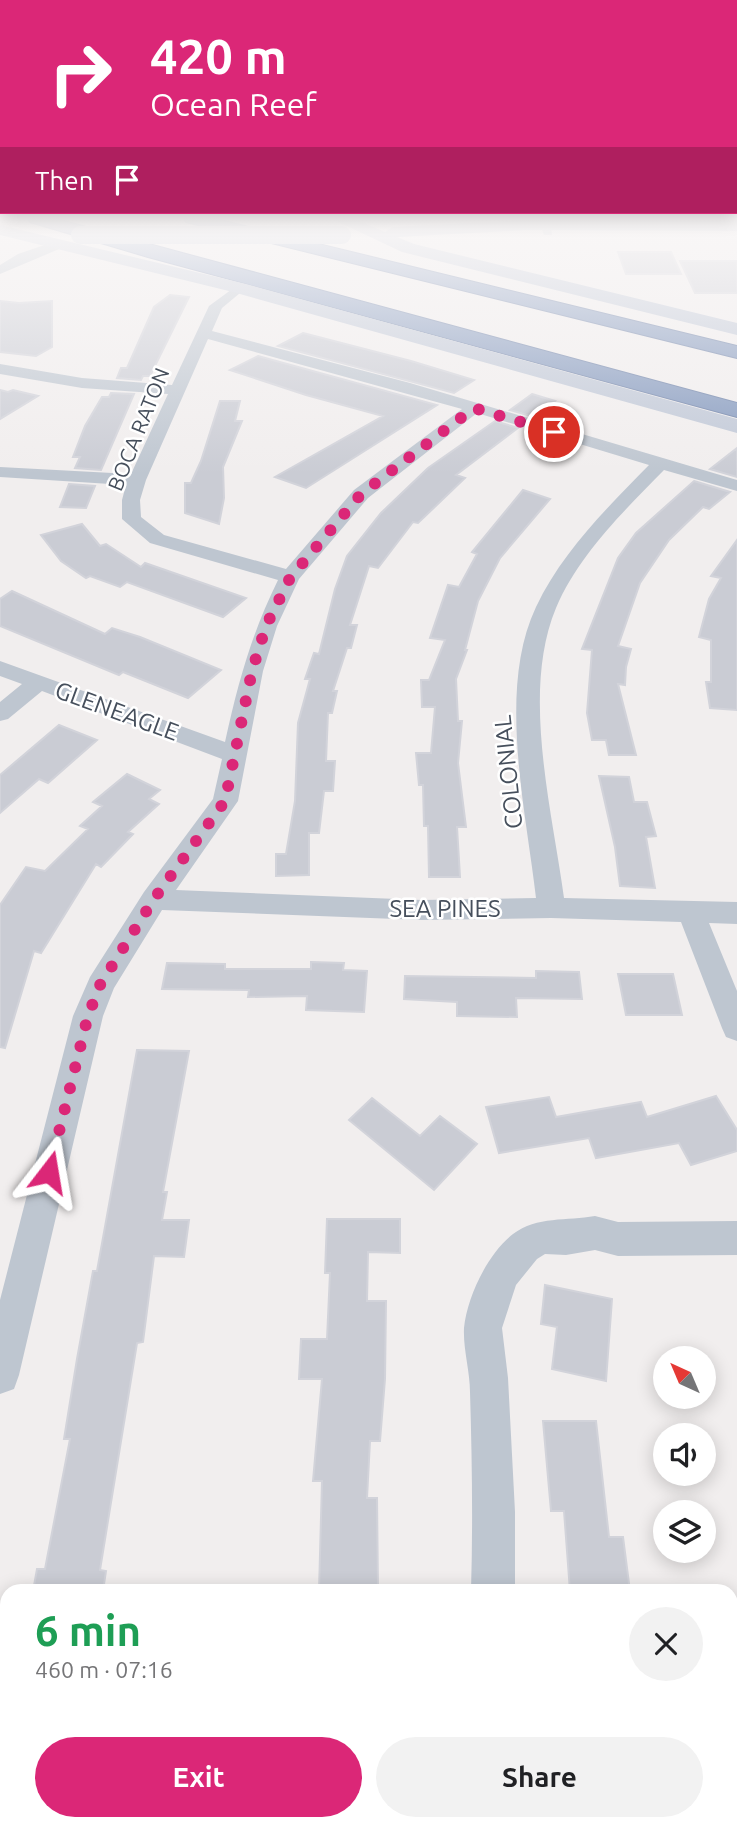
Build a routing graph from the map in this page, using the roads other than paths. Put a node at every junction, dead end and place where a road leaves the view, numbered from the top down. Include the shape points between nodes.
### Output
1 (219, 303) edge
2 (295, 303) edge
3 (342, 303) edge
4 (368, 303) edge
5 (539, 303) edge
6 (587, 303) edge
7 (642, 303) edge
8 (737, 329) edge
9 (203, 333) junction
10 (737, 339) edge
11 (737, 352) edge
12 (0, 369) edge
13 (178, 390) junction
14 (737, 391) edge
15 (474, 408) junction
16 (737, 410) edge
17 (737, 426) edge
18 (660, 464) junction
19 (0, 472) edge
20 (137, 480) junction
21 (737, 486) edge
22 (290, 578) junction
23 (0, 668) edge
24 (39, 682) junction
25 (0, 714) edge
26 (233, 754) junction
27 (154, 899) junction
28 (551, 908) junction
29 (691, 912) junction
30 (737, 913) edge
31 (737, 1028) edge
32 (737, 1238) edge
33 (0, 1375) edge
34 (493, 1584) edge

1 - 9 street, BOCA RATON
2 - 17 main road
3 - 16 highway
4 - 14 highway
5 - 11 highway
6 - 10 highway
7 - 8 main road
9 - 13 street, BOCA RATON
9 - 15 street
12 - 13 street via 82,383
13 - 20 street, BOCA RATON
15 - 18 street
15 - 22 street via 361,494
18 - 21 street
18 - 28 street, COLONIAL via 604,520 561,579 545,609 532,656 526,707
19 - 20 street
20 - 22 street, BOCA RATON via 131,499 132,519 147,534
22 - 26 street via 266,626
23 - 24 street, GLENEAGLE
24 - 25 street
24 - 26 street, GLENEAGLE
26 - 27 street via 225,801
27 - 28 street, SEA PINES via 422,910
27 - 33 street via 100,985 88,1016
28 - 29 street, SEA PINES
29 - 30 street, SEA PINES
29 - 31 street
32 - 34 street via 618,1239 595,1233 541,1237 524,1247 503,1273 483,1328 495,1512

